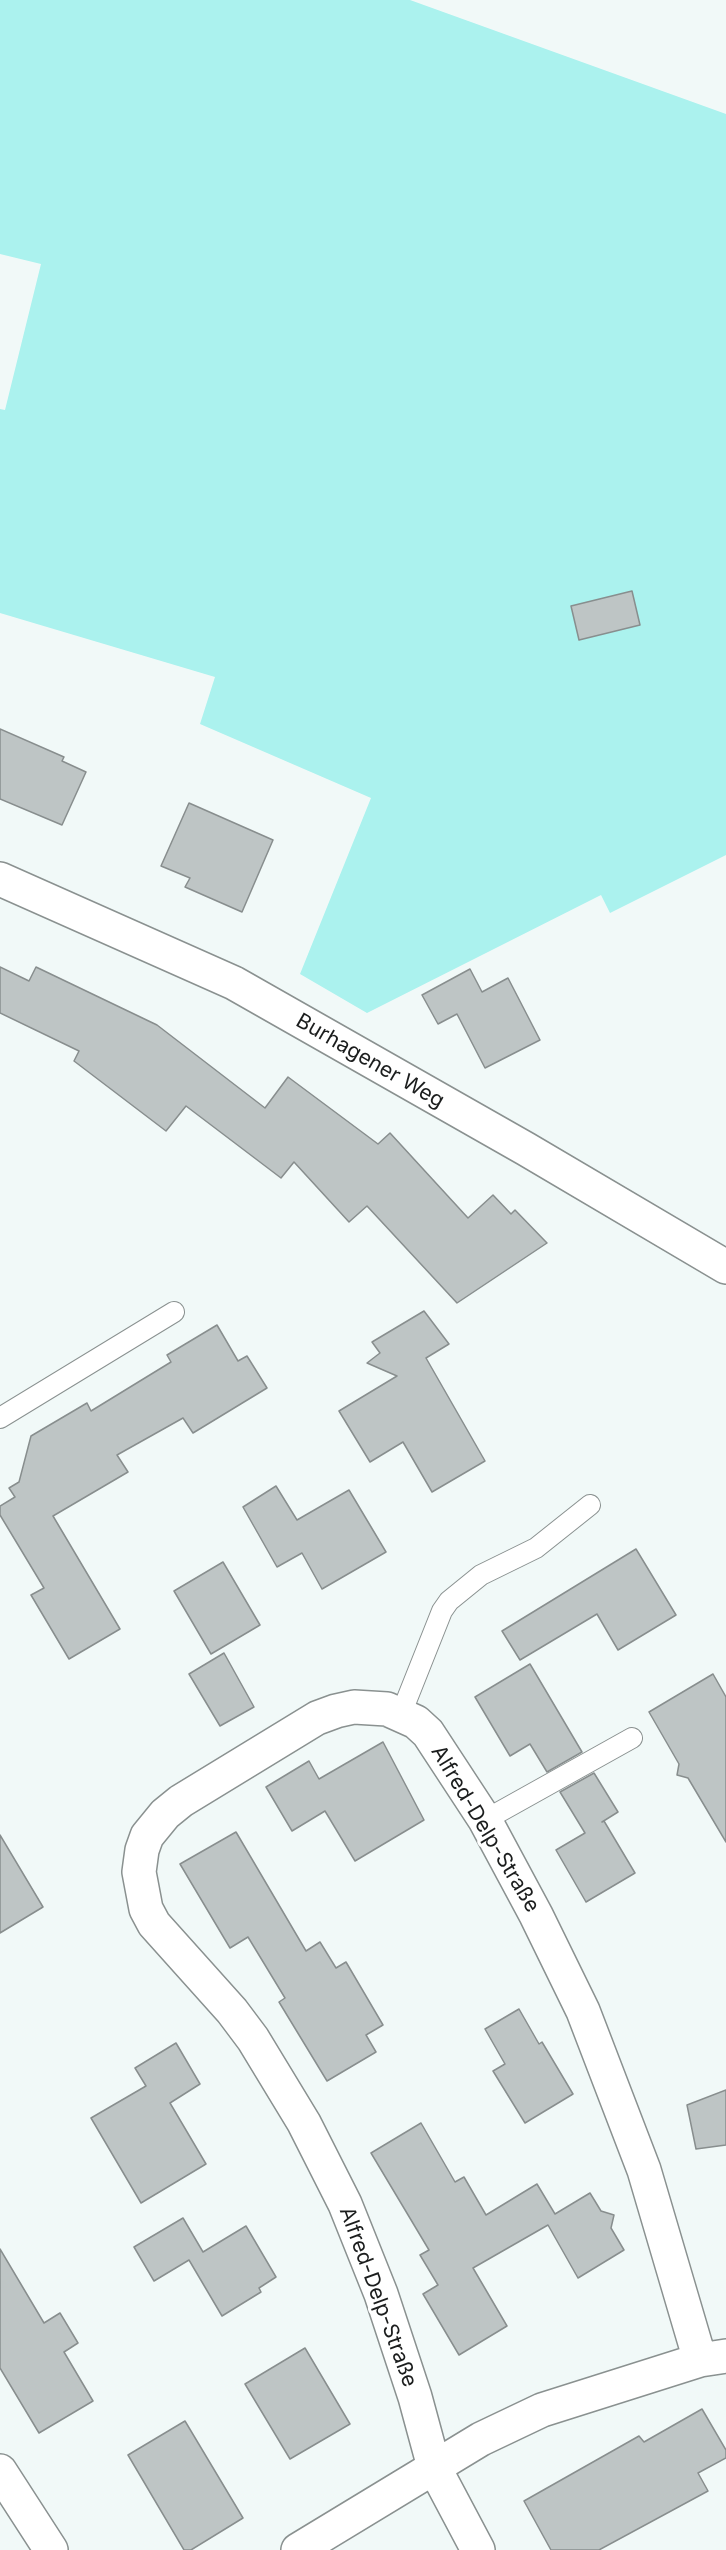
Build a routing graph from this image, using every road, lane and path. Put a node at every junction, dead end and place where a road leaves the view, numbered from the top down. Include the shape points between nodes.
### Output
1 (0, 879) edge
2 (726, 1267) edge
3 (174, 1312) dead end
4 (0, 1418) edge
5 (590, 1505) dead end
6 (401, 1714) junction
7 (632, 1738) dead end
8 (485, 1820) junction
9 (713, 2358) edge
10 (434, 2467) junction
11 (0, 2472) edge
12 (51, 2550) edge
13 (298, 2550) edge
14 (478, 2550) edge

1 - 2 street, Burhagener Weg via 234,983
3 - 4 lane
5 - 6 lane via 536,1548 481,1575 449,1601
6 - 8 street, Alfred-Delp-Straße via 428,1733
6 - 10 street, Alfred-Delp-Straße via 354,1707 317,1718 165,1814 147,1836 139,1872 146,1909 154,1924 253,2039 304,2123 345,2204 381,2294
7 - 8 lane
8 - 9 street, Alfred-Delp-Straße via 583,2011
9 - 10 street, Alfred-Delp-Straße via 542,2410
10 - 13 street, Alfred-Delp-Straße
10 - 14 street, Alfred-Delp-Straße
11 - 12 street

